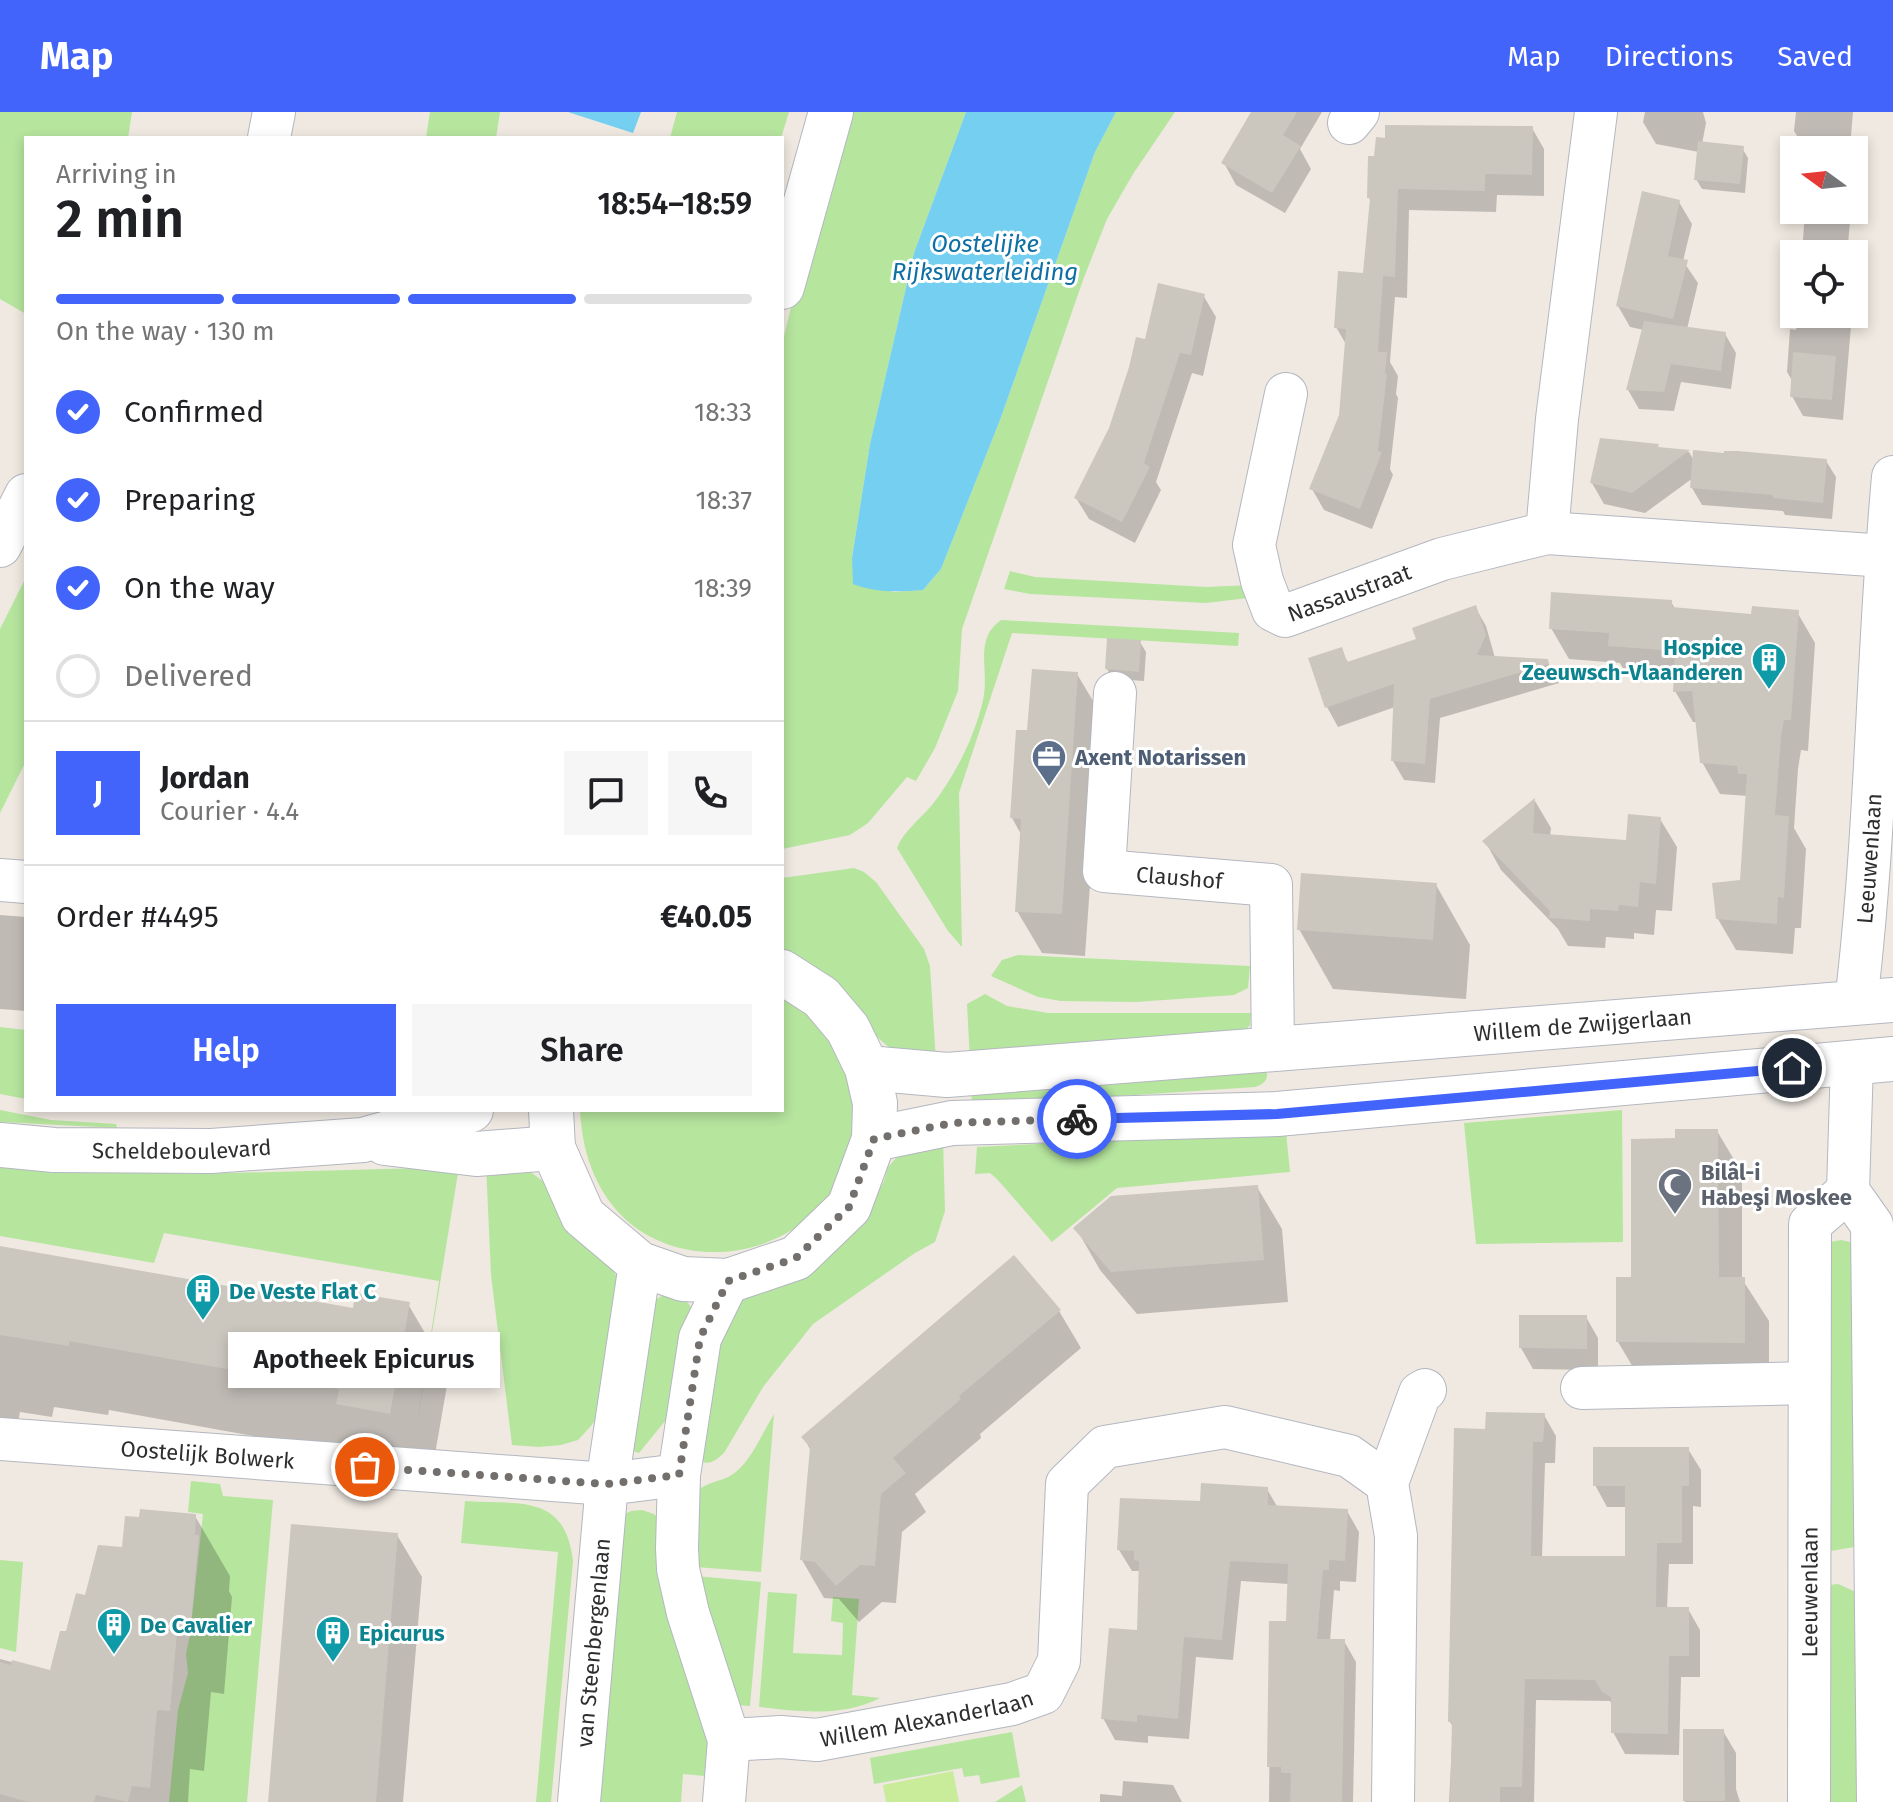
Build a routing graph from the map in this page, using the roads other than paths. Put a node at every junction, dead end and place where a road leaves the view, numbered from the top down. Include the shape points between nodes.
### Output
1 (274, 112) edge
2 (831, 112) edge
3 (1596, 112) edge
4 (269, 136) edge
5 (784, 280) edge
6 (1286, 394) dead end
7 (1893, 477) edge
8 (24, 499) edge
9 (1547, 533) junction
10 (0, 546) edge
11 (1886, 556) junction
12 (1115, 693) dead end
13 (0, 880) edge
14 (24, 882) edge
15 (1880, 892) edge
16 (784, 973) edge
17 (1875, 1001) edge
18 (1273, 1049) junction
19 (1872, 1061) edge
20 (867, 1068) junction
21 (464, 1112) edge
22 (1277, 1114) junction
23 (552, 1129) edge
24 (874, 1139) junction
25 (363, 1140) junction
26 (0, 1145) edge
27 (1848, 1191) junction
28 (1882, 1224) edge
29 (640, 1264) junction
30 (728, 1281) junction
31 (1809, 1383) junction
32 (1582, 1388) dead end
33 (1425, 1390) dead end
34 (0, 1439) edge
35 (679, 1475) junction
36 (1387, 1483) junction
37 (607, 1484) junction
38 (1884, 1566) edge
39 (1808, 1567) junction
40 (729, 1740) junction
41 (579, 1802) edge
42 (724, 1802) edge
43 (1393, 1802) edge
44 (1809, 1802) edge
45 (1878, 1802) edge

1 - 4 street
2 - 5 main road
3 - 9 street
6 - 9 street, Nassaustraat via 1254,545 1273,610 1285,616 1442,559
7 - 11 street, Leeuwenlaan
8 - 10 street
9 - 11 street, Nassaustraat
11 - 15 street, Leeuwenlaan
12 - 18 street, Claushof via 1104,871 1271,885
13 - 14 street
15 - 17 street, Leeuwenlaan
16 - 20 main road via 821,997 848,1029
17 - 18 main road, Willem de Zwijgerlaan
17 - 19 main road, Leeuwenlaan
18 - 20 main road, Willem de Zwijgerlaan via 947,1075
18 - 22 main road
19 - 22 main road
19 - 27 street, Leeuwenlaan
20 - 24 main road via 875,1103
21 - 25 main road, Scheldeboulevard
22 - 24 main road via 952,1123
23 - 25 main road, Scheldeboulevard via 476,1154
23 - 29 main road via 583,1216
24 - 30 main road via 849,1207 796,1258
25 - 26 main road, Scheldeboulevard via 211,1151
27 - 28 street
27 - 31 street, Leeuwenlaan via 1810,1224
28 - 38 street
29 - 30 main road via 683,1279
29 - 37 street, van Steenbergenlaan
30 - 35 street via 700,1338
31 - 32 street
31 - 39 street, Leeuwenlaan
33 - 36 street
34 - 37 street, Oostelijk Bolwerk
35 - 37 street
35 - 40 street via 678,1569
36 - 40 street, Willem Alexanderlaan via 1349,1456 1225,1427 1105,1447 1067,1484 1059,1661 1043,1693 1012,1704 817,1740
36 - 43 street via 1396,1536
37 - 41 street, van Steenbergenlaan
38 - 39 street
38 - 45 street
39 - 44 street, Leeuwenlaan
40 - 42 street

